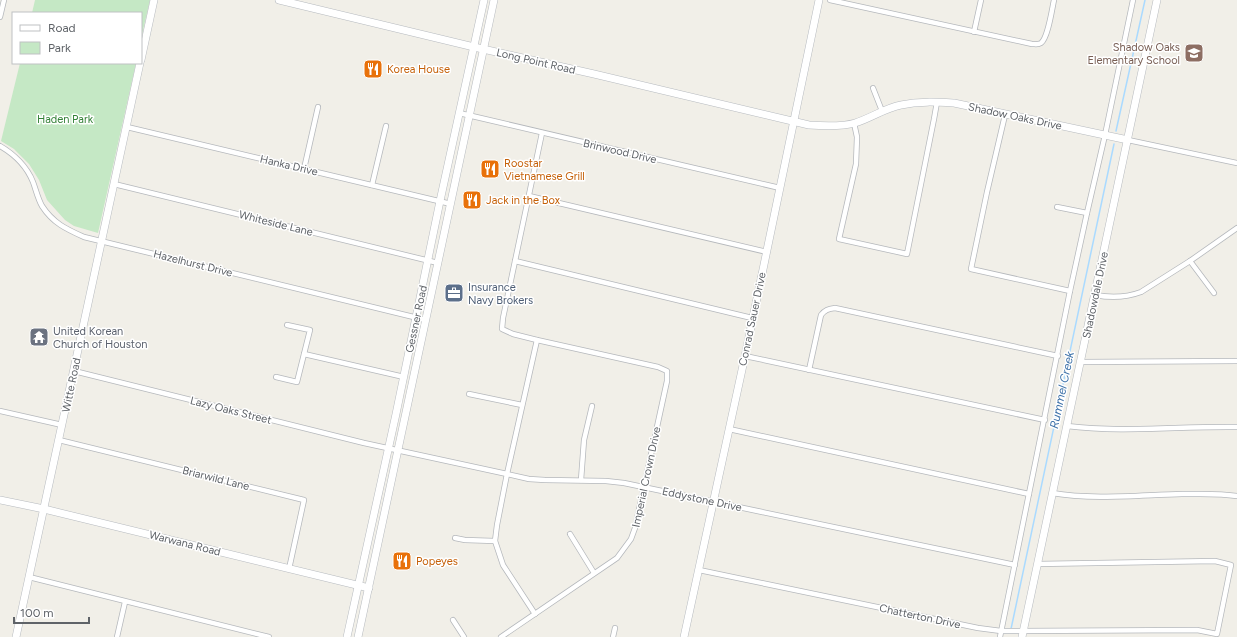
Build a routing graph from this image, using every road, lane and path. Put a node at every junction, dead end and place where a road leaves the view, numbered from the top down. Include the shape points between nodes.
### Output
1 (4, 0) edge
2 (154, 0) edge
3 (279, 0) edge
4 (484, 0) edge
5 (494, 0) edge
6 (819, 0) edge
7 (830, 0) edge
8 (981, 0) edge
9 (1054, 0) edge
10 (1133, 0) edge
11 (1157, 0) edge
12 (0, 17) edge
13 (974, 32) junction
14 (474, 47) junction
15 (483, 49) junction
16 (142, 57) edge
17 (141, 64) edge
18 (873, 88) dead end
19 (937, 102) junction
20 (318, 107) dead end
21 (882, 111) junction
22 (460, 113) junction
23 (1006, 115) junction
24 (470, 116) junction
25 (794, 122) junction
26 (854, 123) junction
27 (386, 126) dead end
28 (127, 127) junction
29 (542, 133) junction
30 (1105, 135) junction
31 (1128, 140) junction
32 (0, 146) edge
33 (1237, 163) edge
34 (304, 169) junction
35 (114, 184) junction
36 (372, 185) junction
37 (780, 188) junction
38 (529, 196) junction
39 (440, 201) junction
40 (451, 204) junction
41 (1057, 207) dead end
42 (1087, 213) junction
43 (1237, 228) edge
44 (102, 241) junction
45 (767, 252) junction
46 (428, 260) junction
47 (515, 261) junction
48 (1190, 261) junction
49 (438, 263) junction
50 (1070, 290) junction
51 (1214, 293) dead end
52 (1095, 295) junction
53 (416, 318) junction
54 (752, 318) junction
55 (426, 320) junction
56 (287, 325) dead end
57 (537, 340) junction
58 (304, 354) junction
59 (745, 356) junction
60 (1058, 356) junction
61 (1237, 361) edge
62 (1080, 362) junction
63 (809, 370) junction
64 (74, 371) junction
65 (276, 377) dead end
66 (404, 377) junction
67 (469, 394) dead end
68 (522, 405) junction
69 (592, 406) dead end
70 (0, 411) edge
71 (1045, 420) junction
72 (62, 425) junction
73 (1067, 426) junction
74 (1237, 427) edge
75 (729, 429) junction
76 (59, 440) junction
77 (388, 448) junction
78 (398, 450) junction
79 (507, 474) junction
80 (580, 480) junction
81 (644, 487) junction
82 (1052, 493) junction
83 (1029, 494) junction
84 (1237, 496) edge
85 (0, 500) edge
86 (713, 501) junction
87 (44, 509) junction
88 (570, 534) dead end
89 (456, 538) dead end
90 (495, 541) junction
91 (1037, 564) junction
92 (1015, 565) junction
93 (289, 569) junction
94 (699, 570) junction
95 (594, 573) junction
96 (29, 577) junction
97 (359, 585) junction
98 (369, 588) junction
99 (125, 602) junction
100 (535, 614) junction
101 (452, 620) dead end
102 (615, 628) dead end
103 (1002, 632) junction
104 (1021, 633) edge
105 (16, 637) edge
106 (117, 637) edge
107 (269, 637) edge
108 (347, 637) edge
109 (358, 637) edge
110 (464, 637) edge
111 (501, 637) edge
112 (613, 637) edge
113 (684, 637) edge
114 (1000, 637) edge

1 - 12 street
2 - 16 street, Witte Road
3 - 14 street, Long Point Road
4 - 14 street, Gessner Road
5 - 15 street, Gessner Road
6 - 25 street, Conrad Sauer Drive
7 - 13 street
8 - 13 street
9 - 13 street via 1042,43 1032,44
10 - 30 street
11 - 31 street, Shadowdale Drive
14 - 15 street, Long Point Road
14 - 22 street, Gessner Road
15 - 24 street, Gessner Road
15 - 25 street, Long Point Road
17 - 28 street, Witte Road
18 - 21 street
19 - 21 street, Shadow Oaks Drive via 919,102
19 - 23 street, Shadow Oaks Drive
19 - 26 street via 907,254 839,240 856,164 857,136
20 - 34 street
21 - 26 street, Shadow Oaks Drive
22 - 24 street, Brinwood Drive
22 - 39 street, Gessner Road
23 - 30 street, Shadow Oaks Drive
23 - 50 street via 971,269
24 - 29 street, Brinwood Drive
24 - 40 street, Gessner Road
25 - 26 street, Shadow Oaks Drive via 826,126
25 - 37 street, Conrad Sauer Drive
27 - 36 street
28 - 34 street, Hanka Drive
28 - 35 street, Witte Road
29 - 37 street, Brinwood Drive
29 - 38 street
30 - 31 street, Shadow Oaks Drive
30 - 42 street
31 - 33 street, Shadow Oaks Drive
31 - 52 street, Shadowdale Drive
32 - 44 street, Hazelhurst Drive via 26,168 41,204 55,221 84,237
34 - 36 street, Hanka Drive
35 - 44 street, Witte Road
35 - 46 street, Whiteside Lane
36 - 39 street, Hanka Drive
37 - 45 street, Conrad Sauer Drive
38 - 45 street
38 - 47 street
39 - 40 street, Hanka Drive
39 - 46 street, Gessner Road
40 - 49 street, Gessner Road
41 - 42 street
42 - 50 street
43 - 48 street
44 - 53 street, Hazelhurst Drive
44 - 64 street, Witte Road
45 - 54 street, Conrad Sauer Drive
46 - 49 street, Whiteside Lane
46 - 53 street, Gessner Road
47 - 54 street
47 - 57 street via 502,329
48 - 51 street
48 - 52 street via 1133,295 1108,298
49 - 55 street, Gessner Road
50 - 60 street
52 - 62 street, Shadowdale Drive
53 - 55 street, Hazelhurst Drive
53 - 66 street, Gessner Road
54 - 59 street, Conrad Sauer Drive
55 - 78 street, Gessner Road
56 - 58 street via 310,330
57 - 68 street
57 - 81 street, Imperial Crown Drive via 667,371
58 - 65 street via 297,382
58 - 66 street
59 - 63 street
59 - 75 street, Conrad Sauer Drive
60 - 63 street via 835,308 824,311 821,316
60 - 71 street
61 - 62 street
62 - 73 street, Shadowdale Drive
63 - 71 street
64 - 72 street, Witte Road
64 - 77 street, Lazy Oaks Street
66 - 77 street, Gessner Road
67 - 68 street
68 - 79 street
69 - 80 street via 584,440
70 - 72 street
71 - 83 street
72 - 76 street, Witte Road
73 - 74 street via 1112,429
73 - 82 street, Shadowdale Drive
75 - 83 street
75 - 86 street, Conrad Sauer Drive
76 - 87 street, Witte Road
76 - 93 street, Briarwild Lane via 304,500
77 - 78 street, Eddystone Drive
77 - 97 street, Gessner Road
78 - 79 street, Eddystone Drive
78 - 98 street, Gessner Road
79 - 80 street, Eddystone Drive via 545,480
79 - 90 street
80 - 81 street, Eddystone Drive
81 - 86 street, Eddystone Drive
81 - 95 street, Imperial Crown Drive via 631,539 617,558
82 - 84 street via 1083,496
82 - 91 street, Shadowdale Drive
83 - 92 street
85 - 87 street, Warwana Road
86 - 92 street, Eddystone Drive
86 - 94 street, Conrad Sauer Drive
87 - 93 street, Warwana Road
87 - 96 street, Witte Road
88 - 95 street
89 - 90 street
90 - 100 street via 503,565
91 - 104 street, Shadowdale Drive
91 - 104 street, Chatterton Drive via 1215,561 1231,565 1217,634 1197,630
92 - 103 street
93 - 97 street, Warwana Road
94 - 103 street, Chatterton Drive
94 - 113 street, Conrad Sauer Drive
95 - 100 street, Imperial Crown Drive
96 - 99 street
96 - 105 street, Witte Road
97 - 98 street, Warwana Road
97 - 108 street, Gessner Road
98 - 109 street, Gessner Road
99 - 106 street
99 - 107 street
100 - 111 street, Imperial Crown Drive
101 - 110 street
102 - 112 street
103 - 104 street, Chatterton Drive
103 - 114 street

